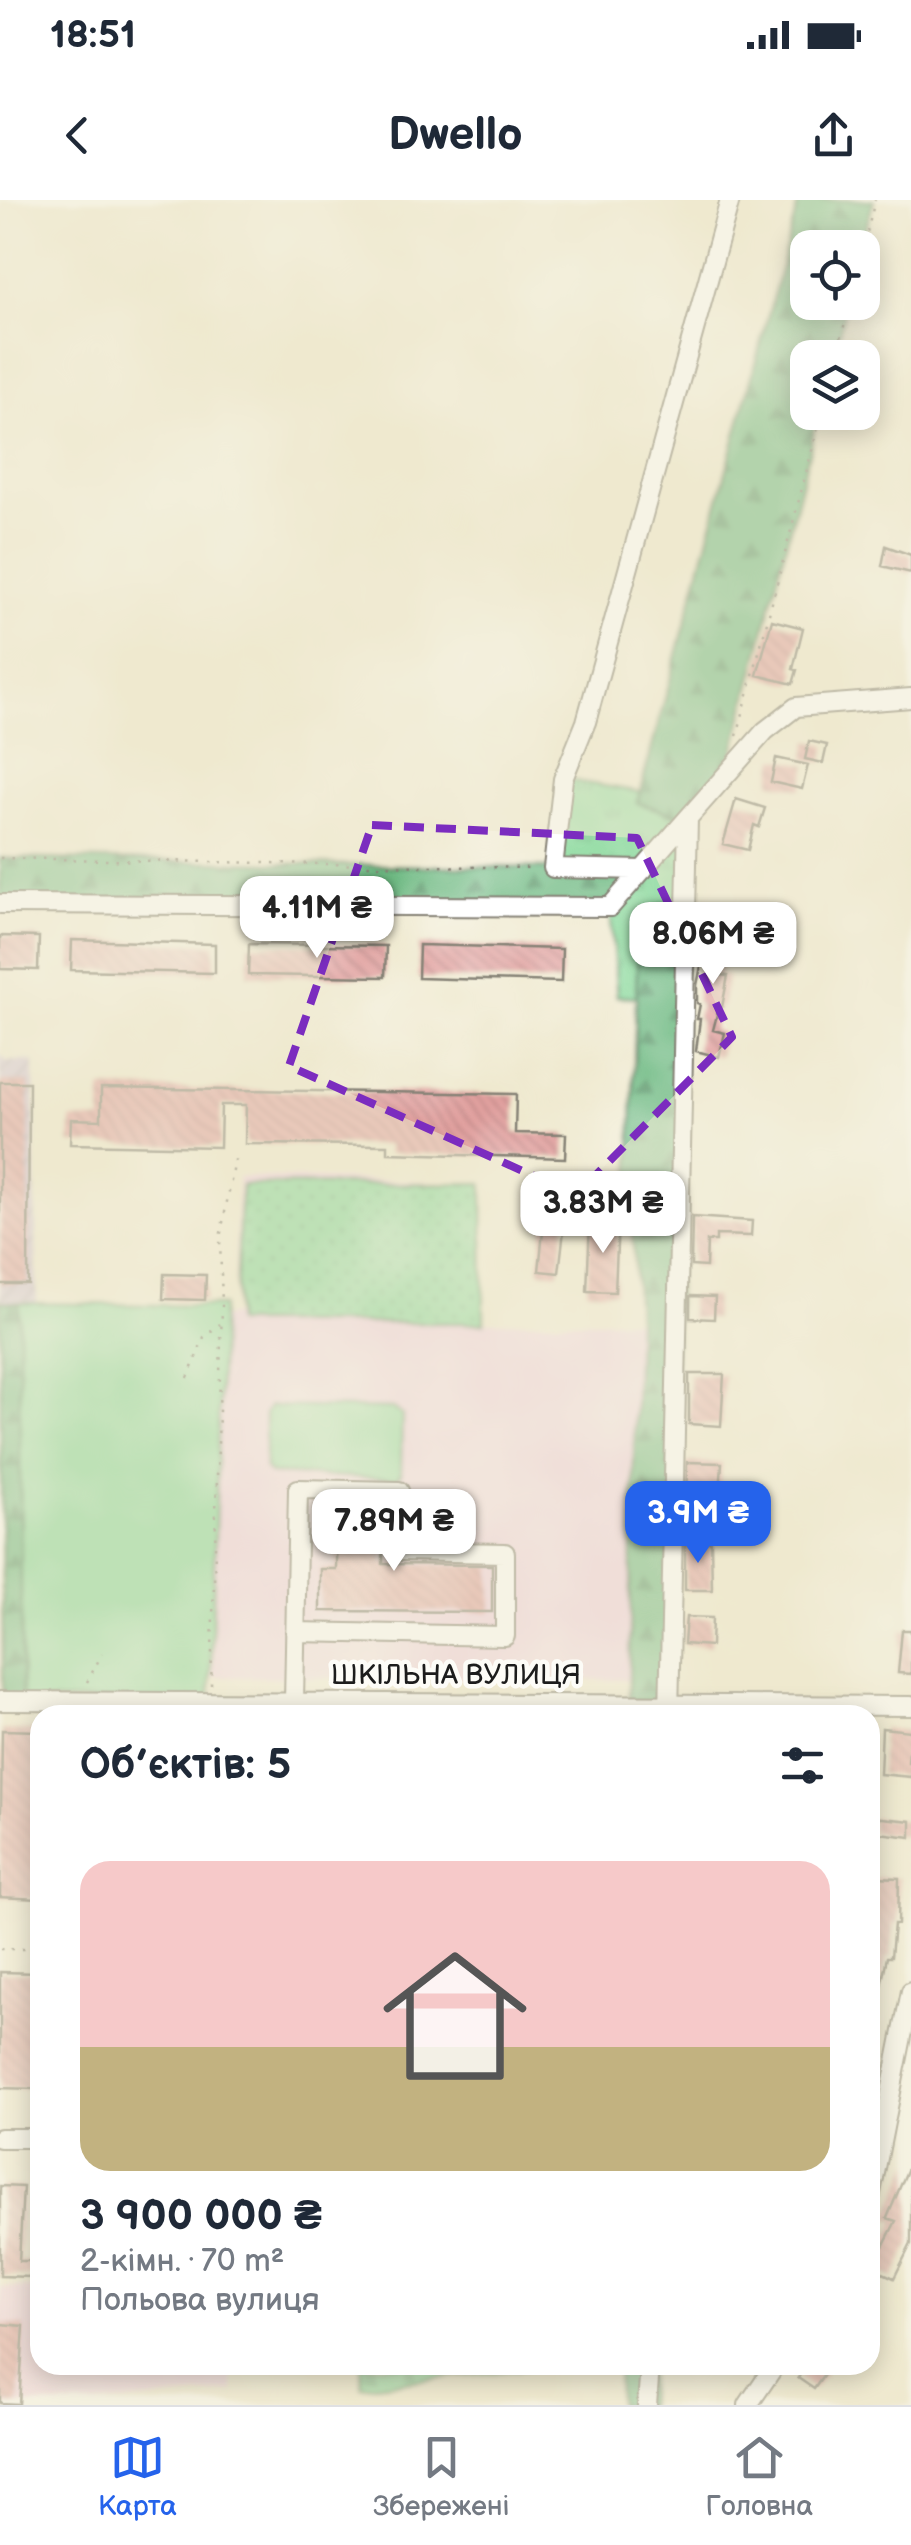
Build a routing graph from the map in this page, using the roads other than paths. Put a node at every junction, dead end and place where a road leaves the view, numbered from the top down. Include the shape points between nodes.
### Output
1 (730, 200) edge
2 (911, 698) edge
3 (688, 818) junction
4 (642, 870) junction
5 (0, 904) edge
6 (295, 1632) junction
7 (0, 1701) edge
8 (294, 1702) junction
9 (54, 1705) edge
10 (104, 1705) edge
11 (325, 1705) edge
12 (669, 1705) edge
13 (911, 1706) edge
14 (880, 1707) edge
15 (911, 1991) edge
16 (0, 2138) edge
17 (30, 2138) edge
18 (880, 2148) edge
19 (650, 2375) edge
20 (768, 2375) edge
21 (648, 2405) edge
22 (748, 2405) edge

1 - 4 street via 586,722 563,779 553,868
2 - 3 street via 796,707 765,731
3 - 4 street
3 - 12 street
4 - 5 street via 610,907
6 - 6 street via 298,1489 399,1491 399,1551 505,1552 505,1636
6 - 8 street
7 - 9 street, ШКІЛЬНА ВУЛИЦЯ
8 - 10 street, ШКІЛЬНА ВУЛИЦЯ
8 - 11 street, ШКІЛЬНА ВУЛИЦЯ
13 - 14 street, ШКІЛЬНА ВУЛИЦЯ
15 - 18 street
16 - 17 street
19 - 21 street
20 - 22 street

